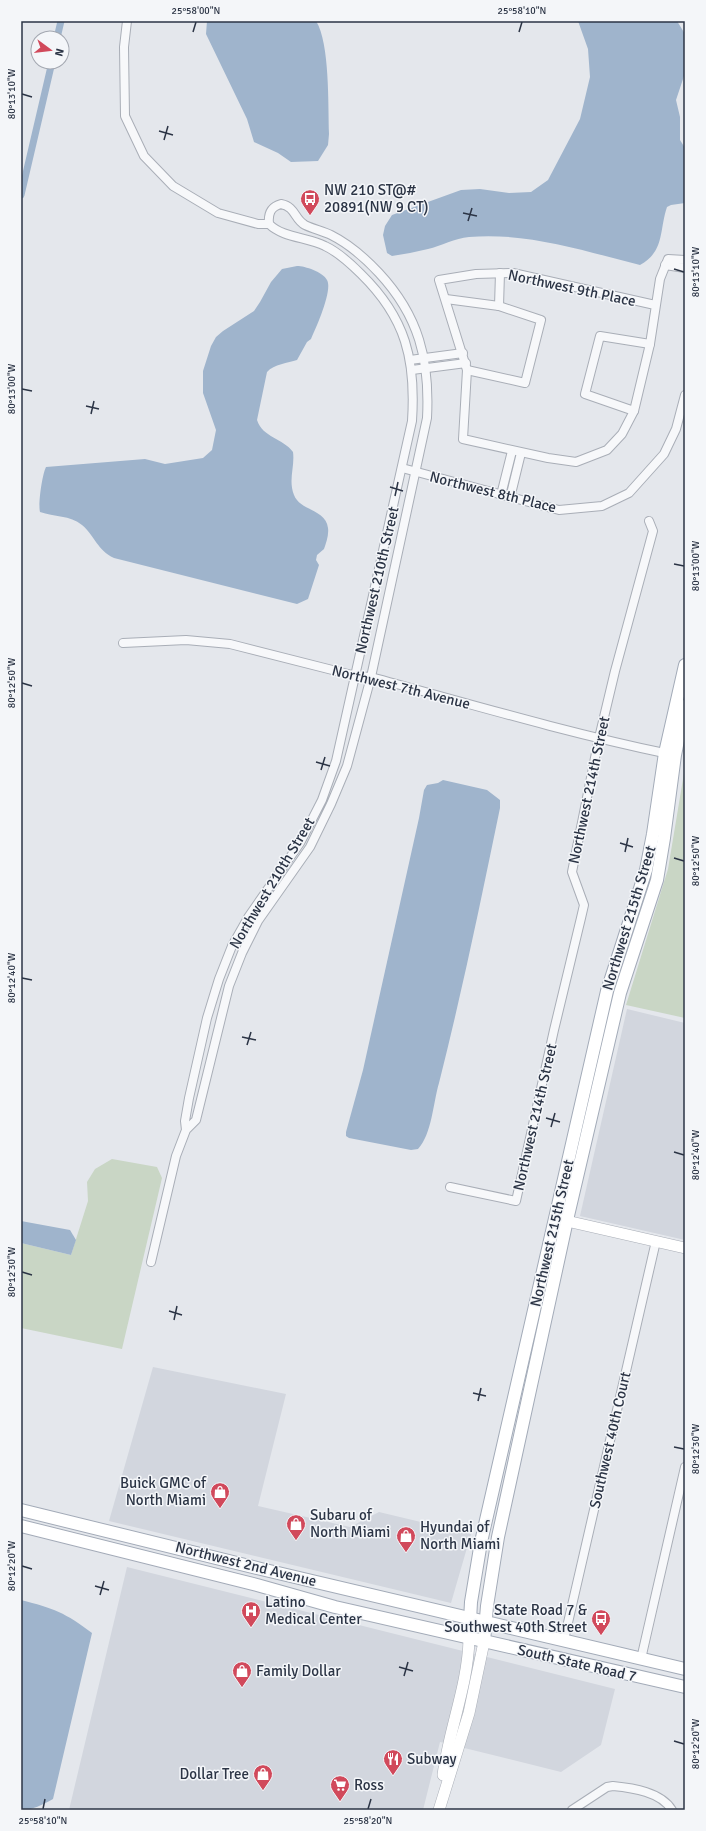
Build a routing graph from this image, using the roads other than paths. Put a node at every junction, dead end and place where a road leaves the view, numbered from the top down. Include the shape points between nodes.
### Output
1 (127, 21) edge
2 (269, 224) junction
3 (685, 260) edge
4 (665, 265) junction
5 (685, 268) edge
6 (500, 273) junction
7 (446, 298) junction
8 (655, 305) junction
9 (499, 306) junction
10 (650, 344) junction
11 (463, 353) junction
12 (424, 358) junction
13 (410, 360) junction
14 (467, 366) junction
15 (426, 368) junction
16 (412, 370) junction
17 (685, 395) edge
18 (634, 411) junction
19 (512, 451) junction
20 (521, 452) junction
21 (402, 468) junction
22 (415, 472) junction
23 (501, 495) junction
24 (510, 498) junction
25 (649, 521) dead end
26 (123, 643) dead end
27 (685, 665) edge
28 (356, 676) junction
29 (371, 678) junction
30 (685, 706) edge
31 (599, 738) junction
32 (670, 754) junction
33 (186, 1130) junction
34 (450, 1187) dead end
35 (561, 1219) junction
36 (656, 1241) junction
37 (685, 1248) edge
38 (151, 1262) dead end
39 (502, 1450) junction
40 (517, 1453) junction
41 (685, 1467) edge
42 (21, 1510) edge
43 (21, 1526) edge
44 (244, 1564) junction
45 (240, 1581) junction
46 (470, 1619) junction
47 (486, 1622) junction
48 (469, 1639) junction
49 (564, 1640) junction
50 (484, 1642) junction
51 (640, 1658) junction
52 (685, 1669) edge
53 (685, 1687) edge
54 (439, 1808) edge
55 (572, 1810) edge
56 (672, 1810) edge

1 - 2 street via 125,116 144,156 173,186 218,213 258,224
2 - 12 street, Northwest 210th Street via 268,215 271,209 281,204 288,206 304,224 331,235 370,263 392,287 407,310 416,328
2 - 13 street, Northwest 210th Street via 284,234 325,246 357,270 375,288 393,313 402,330
3 - 4 street via 671,258
4 - 5 street
4 - 8 street
6 - 7 street, Northwest 9th Place via 441,279 439,280
6 - 8 street, Northwest 9th Place via 513,273
6 - 9 street
7 - 9 street
7 - 11 street
8 - 10 street
9 - 14 street via 541,320 525,383
10 - 18 street
10 - 18 street via 600,336 585,394
11 - 12 street
11 - 14 street
12 - 13 street
12 - 15 street, Northwest 210th Street
13 - 16 street, Northwest 210th Street
14 - 15 street
14 - 19 street via 464,438
15 - 16 street
15 - 22 street, Northwest 210th Street via 427,418
16 - 21 street, Northwest 210th Street via 412,421
17 - 24 street, Northwest 8th Place via 676,429 664,454 629,493 602,506 559,510
18 - 20 street via 622,434 607,450 576,462
19 - 20 street
19 - 23 street
20 - 24 street
21 - 22 street, Northwest 8th Place
21 - 28 street, Northwest 210th Street
22 - 23 street, Northwest 8th Place
22 - 29 street, Northwest 210th Street
23 - 24 street, Northwest 8th Place
25 - 31 street, Northwest 214th Street via 653,531
26 - 28 street, Northwest 7th Avenue via 186,640 230,644
27 - 32 main road, Northwest 215th Street
28 - 29 street, Northwest 7th Avenue
28 - 33 street, Northwest 210th Street via 336,761 322,800 300,843 249,916 232,946 219,979 207,1018 191,1090
29 - 31 street, Northwest 7th Avenue
29 - 33 street, Northwest 210th Street via 347,766 331,804 310,847 258,921 228,986 196,1120
30 - 32 main road, Northwest 215th Street
31 - 32 street, Northwest 7th Avenue
31 - 34 street, Northwest 214th Street via 572,872 584,905 516,1201
32 - 35 main road, Northwest 215th Street via 664,838 657,880 620,993
33 - 38 street, Northwest 210th Street via 176,1156
35 - 36 street
35 - 39 main road, Northwest 215th Street
35 - 40 main road, Northwest 215th Street
36 - 37 street
36 - 49 street, Southwest 40th Court
39 - 40 main road
39 - 46 main road, Northwest 215th Street via 478,1556
40 - 47 main road, Northwest 215th Street via 498,1537
41 - 51 street
42 - 44 main road, Northwest 2nd Avenue
43 - 45 main road, Northwest 2nd Avenue
44 - 45 street
44 - 46 main road, Northwest 2nd Avenue
45 - 48 main road, Northwest 2nd Avenue
46 - 47 main road, South State Road 7
46 - 48 main road, Northwest 215th Street
47 - 49 main road, South State Road 7
47 - 50 main road, Northwest 215th Street
48 - 50 main road, South State Road 7
48 - 54 street, Northwest 215th Street via 469,1658 446,1749
49 - 51 main road, South State Road 7
50 - 53 main road, South State Road 7
50 - 54 street, Northwest 215th Street via 469,1713
51 - 52 main road, South State Road 7
55 - 56 street via 607,1786 613,1786 659,1796

